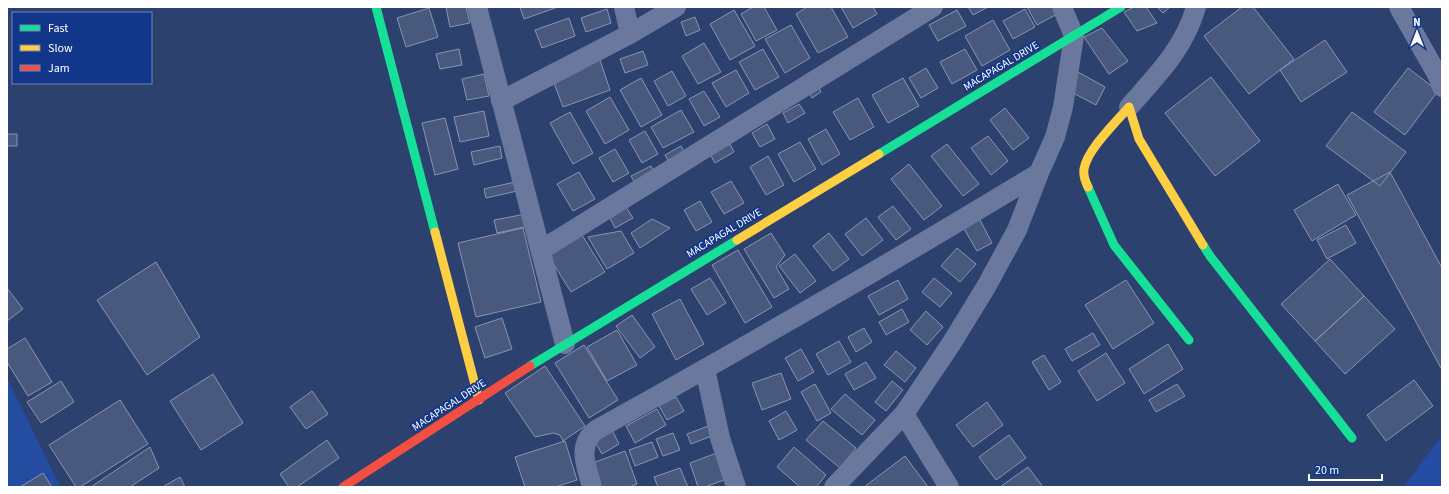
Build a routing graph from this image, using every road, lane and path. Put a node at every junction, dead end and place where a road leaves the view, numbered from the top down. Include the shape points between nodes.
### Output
1 (376, 7) edge
2 (477, 7) edge
3 (624, 7) edge
4 (676, 7) edge
5 (933, 7) edge
6 (1062, 7) edge
7 (1122, 7) edge
8 (1196, 7) edge
9 (1399, 7) edge
10 (630, 34) junction
11 (1074, 36) junction
12 (1442, 87) edge
13 (501, 101) junction
14 (1128, 106) junction
15 (1039, 173) junction
16 (541, 250) junction
17 (1189, 340) dead end
18 (564, 344) junction
19 (705, 370) junction
20 (479, 400) junction
21 (904, 414) junction
22 (1352, 438) dead end
23 (343, 487) edge
24 (592, 487) edge
25 (736, 487) edge
26 (834, 487) edge
27 (949, 487) edge

1 - 20 street
2 - 13 street
3 - 10 street
4 - 10 street
5 - 16 street
6 - 11 street
7 - 11 street, MACAPAGAL DRIVE
8 - 14 street via 1186,36 1164,68
9 - 12 street
10 - 13 street
11 - 15 street via 1061,114 1055,137
11 - 18 street, MACAPAGAL DRIVE
13 - 16 street
14 - 17 street via 1094,151 1084,170 1084,179 1114,245
14 - 22 street via 1138,139 1210,256
15 - 19 street
15 - 21 street via 1017,230 986,287
16 - 18 street
18 - 20 street, MACAPAGAL DRIVE
19 - 24 street via 590,435 583,454
19 - 25 street via 720,438
20 - 23 street, MACAPAGAL DRIVE
21 - 26 street
21 - 27 street

